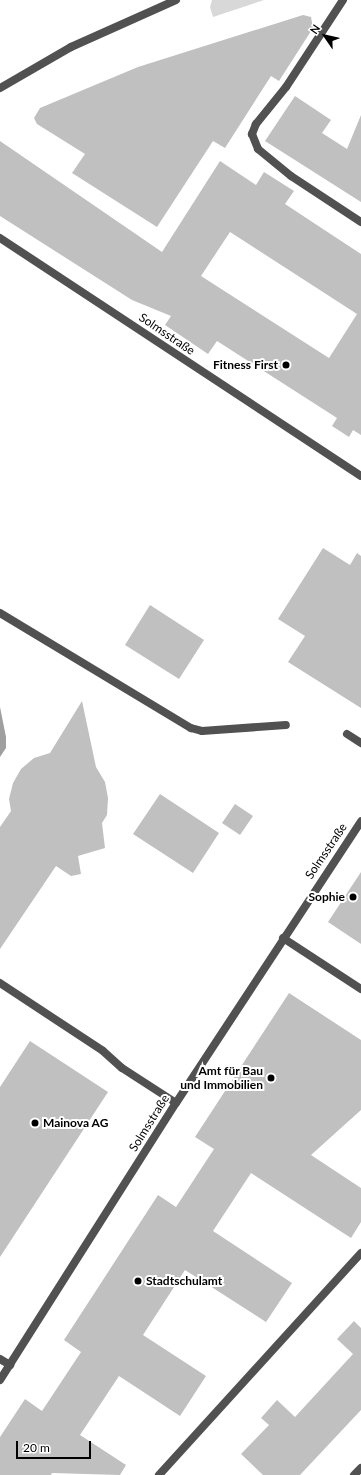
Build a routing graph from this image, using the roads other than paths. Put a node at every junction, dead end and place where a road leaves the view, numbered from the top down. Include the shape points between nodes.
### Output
1 (176, 0) edge
2 (343, 0) edge
3 (0, 88) edge
4 (361, 222) edge
5 (0, 238) edge
6 (361, 476) edge
7 (0, 613) edge
8 (286, 725) dead end
9 (347, 734) dead end
10 (361, 743) edge
11 (361, 821) edge
12 (283, 938) junction
13 (0, 983) edge
14 (361, 989) edge
15 (176, 1103) junction
16 (361, 1253) edge
17 (0, 1359) edge
18 (10, 1366) junction
19 (0, 1380) edge
20 (361, 1468) edge
21 (159, 1475) edge
22 (354, 1475) edge

1 - 3 street via 71,47
2 - 4 street via 286,87 256,124 252,134 254,142 264,154 291,176
5 - 6 street, Solmsstraße
7 - 8 street via 191,728 202,731
9 - 10 street
11 - 12 street, Solmsstraße
12 - 14 street
12 - 15 street, Solmsstraße
13 - 15 street
15 - 18 street, Solmsstraße
16 - 21 street
17 - 18 street
18 - 19 street, Solmsstraße
20 - 22 street

